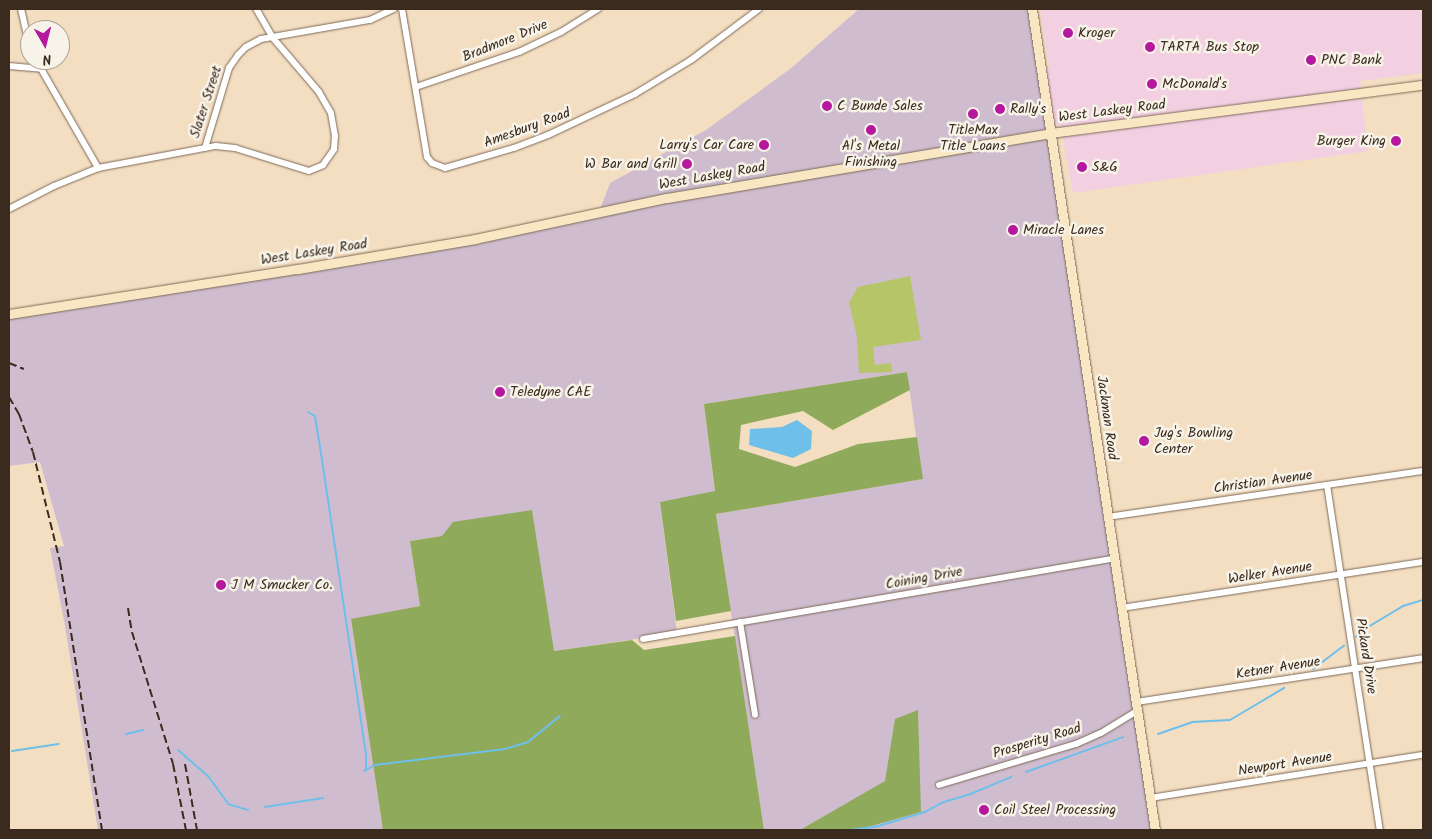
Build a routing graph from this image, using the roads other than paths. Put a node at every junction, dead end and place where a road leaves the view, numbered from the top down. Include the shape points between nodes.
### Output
1 (256, 9) edge
2 (394, 9) edge
3 (402, 9) edge
4 (598, 9) edge
5 (759, 9) edge
6 (1032, 9) edge
7 (272, 38) junction
8 (43, 70) edge
9 (1423, 86) edge
10 (416, 87) junction
11 (1051, 133) junction
12 (205, 148) junction
13 (98, 168) junction
14 (9, 209) edge
15 (9, 314) edge
16 (1423, 471) edge
17 (1327, 485) junction
18 (1107, 517) junction
19 (1114, 559) junction
20 (1423, 562) edge
21 (1340, 575) junction
22 (1121, 608) junction
23 (740, 622) junction
24 (643, 638) dead end
25 (1423, 658) edge
26 (1355, 668) junction
27 (1137, 706) junction
28 (755, 715) dead end
29 (1423, 755) edge
30 (1370, 763) junction
31 (939, 785) dead end
32 (1150, 798) junction
33 (1155, 830) edge
34 (1380, 830) edge

1 - 7 street
2 - 7 street, Slater Street via 360,22
3 - 10 street, Amesbury Road
4 - 10 street, Bradmore Drive via 561,32 519,52
5 - 10 street, Amesbury Road via 691,60 619,102 531,142 445,168 432,163 427,157
6 - 11 main road, Jackman Road
7 - 12 street, Slater Street via 255,42 234,59
7 - 12 street via 325,101 335,136 330,158 319,169 309,171 235,148
8 - 13 street
9 - 11 main road, West Laskey Road
11 - 15 main road, West Laskey Road via 677,196 475,239
11 - 18 main road, Jackman Road
12 - 13 street, Slater Street
13 - 14 street, Slater Street
16 - 17 street, Christian Avenue
17 - 18 street, Christian Avenue
17 - 21 street, Pickard Drive
18 - 19 main road, Jackman Road
19 - 22 main road, Jackman Road
19 - 23 street, Coining Drive
20 - 21 street, Welker Avenue
21 - 22 street, Welker Avenue
21 - 26 street, Pickard Drive
22 - 27 main road, Jackman Road
23 - 24 street, Coining Drive
23 - 28 street
25 - 26 street, Ketner Avenue
26 - 27 street, Ketner Avenue
26 - 30 street, Pickard Drive
27 - 31 street, Prosperity Road via 1101,733 1076,744
27 - 32 main road, Jackman Road
29 - 30 street, Newport Avenue
30 - 32 street, Newport Avenue
30 - 34 street, Pickard Drive
32 - 33 main road, Jackman Road

